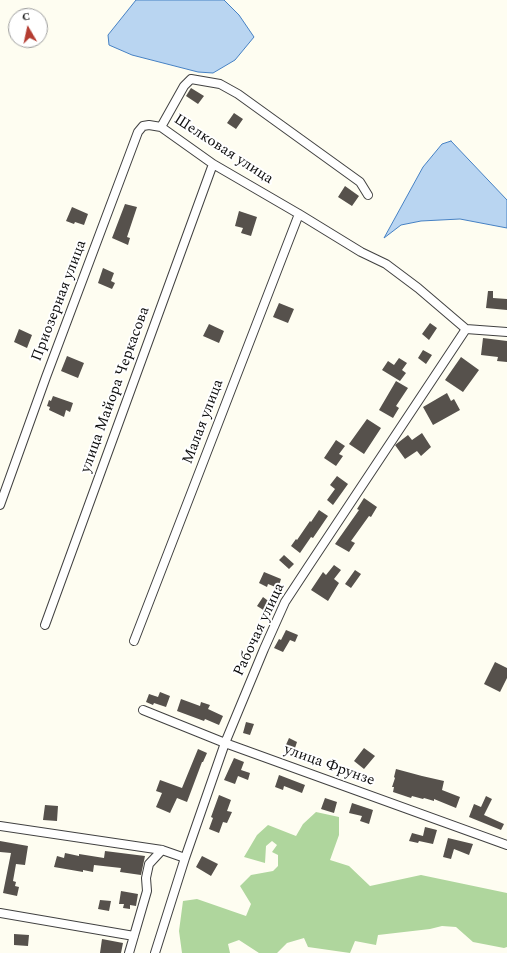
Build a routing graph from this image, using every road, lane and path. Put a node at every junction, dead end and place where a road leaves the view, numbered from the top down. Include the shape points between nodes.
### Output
1 (161, 126) junction
2 (213, 164) junction
3 (368, 195) dead end
4 (300, 214) junction
5 (466, 329) junction
6 (507, 332) edge
7 (0, 505) edge
8 (45, 625) dead end
9 (134, 641) dead end
10 (143, 710) dead end
11 (225, 743) junction
12 (0, 826) edge
13 (507, 845) edge
14 (162, 850) junction
15 (185, 858) junction
16 (0, 913) edge
17 (134, 936) junction
18 (129, 953) edge
19 (155, 953) edge

1 - 2 street, Шелковая улица
1 - 3 street, Шелковая улица via 191,78 220,84 238,94 360,182
1 - 7 street, Приозерная улица via 143,126 138,132
2 - 4 street, Шелковая улица
2 - 8 street, улица Майора Черкасова
4 - 5 street, Шелковая улица via 361,252 386,264
4 - 9 street, Малая улица
5 - 6 street
5 - 11 street, Рабочая улица via 285,602
10 - 11 street, улица Фрунзе
11 - 13 street, улица Фрунзе
11 - 15 street, Рабочая улица
12 - 14 street
14 - 15 street
14 - 17 street via 149,864 147,891
15 - 19 street, Рабочая улица
16 - 17 street
17 - 18 street

